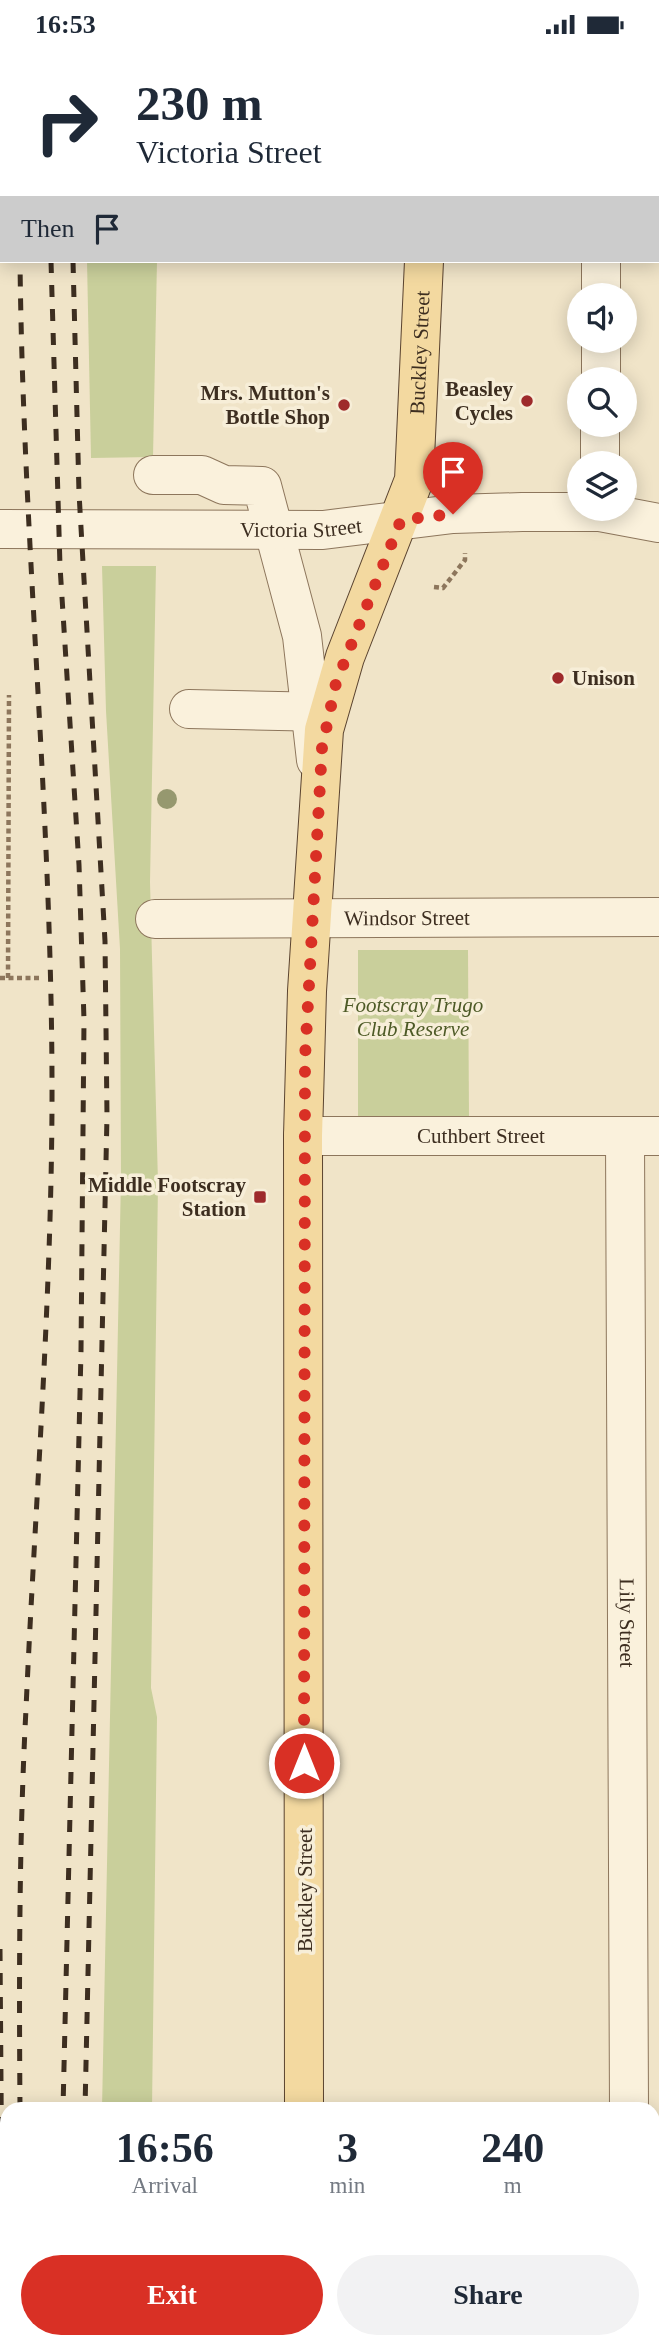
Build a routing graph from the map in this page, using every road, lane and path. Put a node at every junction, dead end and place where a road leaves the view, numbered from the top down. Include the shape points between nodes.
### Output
1 (424, 263) edge
2 (601, 263) edge
3 (601, 283) edge
4 (456, 463) dead end
5 (466, 474) dead end
6 (153, 475) dead end
7 (659, 500) edge
8 (637, 504) edge
9 (567, 510) edge
10 (637, 517) edge
11 (401, 520) junction
12 (659, 523) edge
13 (272, 528) junction
14 (0, 529) edge
15 (465, 554) dead end
16 (434, 587) dead end
17 (9, 695) dead end
18 (189, 709) dead end
19 (320, 712) junction
20 (312, 917) junction
21 (659, 917) edge
22 (155, 919) dead end
23 (0, 978) edge
24 (8, 978) junction
25 (42, 978) dead end
26 (303, 1136) junction
27 (642, 1136) edge
28 (304, 2102) edge
29 (629, 2102) edge

1 - 11 main road, Buckley Street via 416,471
2 - 3 street
4 - 5 path via 466,466
6 - 13 street via 202,475 224,485 262,486
7 - 8 street, Victoria Street
9 - 11 street, Victoria Street
10 - 12 street, Victoria Street
11 - 13 street, Victoria Street via 332,530
11 - 19 main road, Buckley Street
13 - 14 street, Victoria Street
13 - 19 street
15 - 16 path via 443,588
17 - 24 path
18 - 19 street
19 - 20 main road, Buckley Street
20 - 21 street, Windsor Street
20 - 22 street, Windsor Street
20 - 26 main road, Buckley Street
23 - 24 path
24 - 25 path
26 - 27 street, Cuthbert Street
26 - 28 main road, Buckley Street
27 - 29 street, Lily Street

